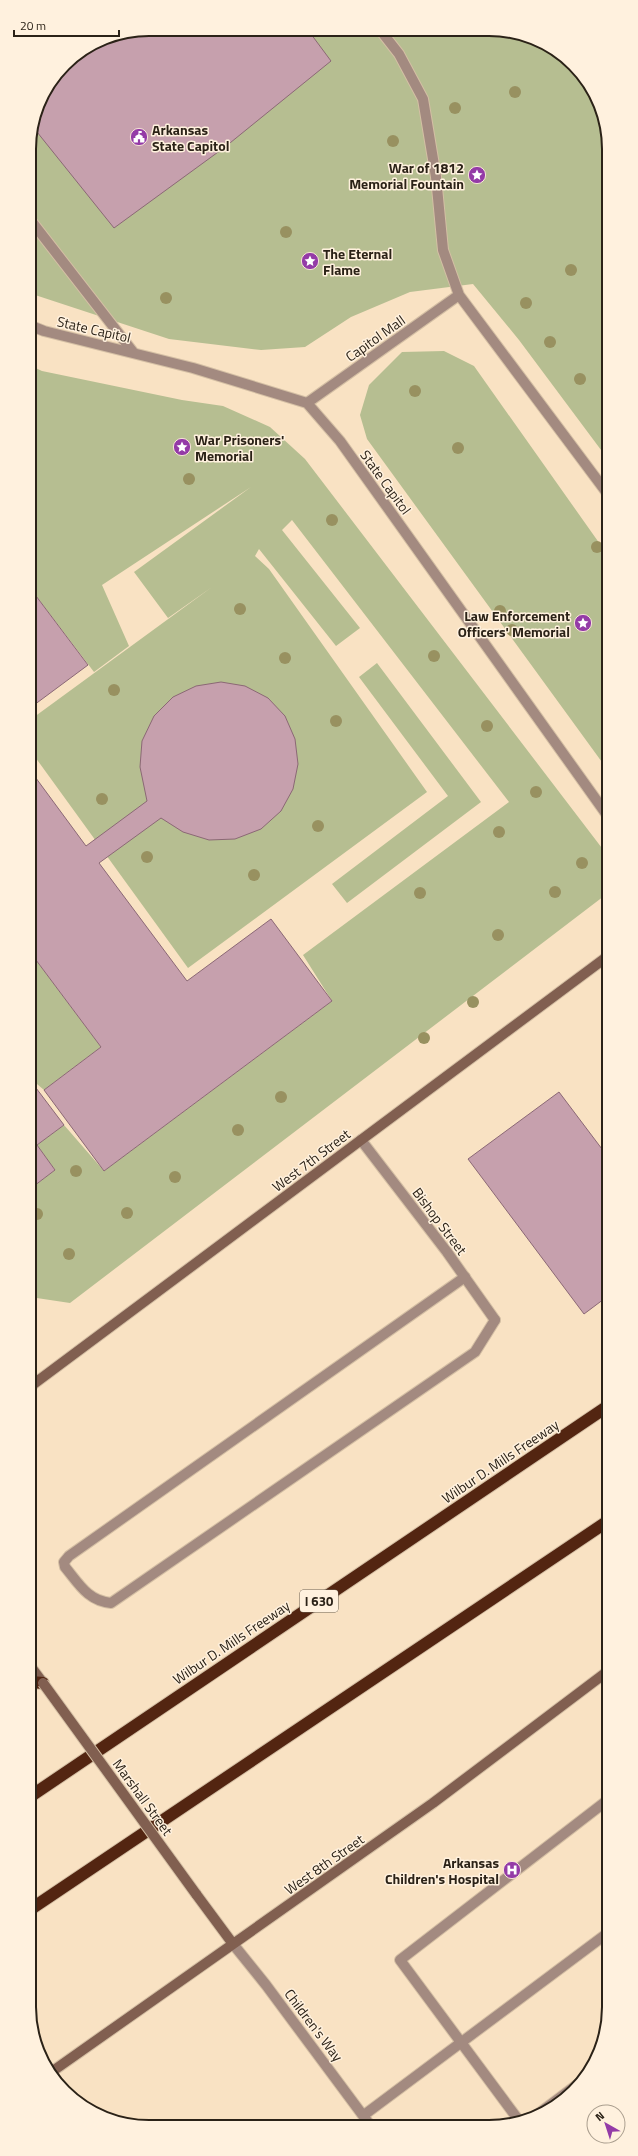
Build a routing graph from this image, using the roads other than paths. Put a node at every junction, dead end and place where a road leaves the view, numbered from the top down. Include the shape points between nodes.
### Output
1 (386, 36) edge
2 (36, 227) edge
3 (459, 295) junction
4 (36, 328) edge
5 (133, 352) junction
6 (307, 403) junction
7 (602, 486) edge
8 (602, 807) edge
9 (602, 960) edge
10 (361, 1140) junction
11 (465, 1277) junction
12 (36, 1382) edge
13 (602, 1410) edge
14 (602, 1525) edge
15 (602, 1676) edge
16 (37, 1683) edge
17 (36, 1793) edge
18 (602, 1803) edge
19 (36, 1906) edge
20 (602, 1937) edge
21 (233, 1944) junction
22 (461, 2043) junction
23 (55, 2069) edge
24 (364, 2116) junction
25 (516, 2117) edge
26 (367, 2120) edge

1 - 3 street via 399,54 423,99 436,177 443,250
2 - 5 street
3 - 6 street, Capitol Mall
3 - 7 street
4 - 5 street, State Capitol
5 - 6 street, State Capitol
6 - 8 street, State Capitol via 340,441
9 - 10 street, West 7th Street
10 - 11 street, Bishop Street
10 - 12 street, West 7th Street
11 - 11 street, Bishop Street via 495,1320 475,1352 111,1603 99,1602 86,1592 65,1567 64,1562 69,1556
13 - 17 highway, Wilbur D. Mills Freeway / I 630
14 - 19 highway
15 - 21 street, West 8th Street via 433,1803
16 - 21 street, Marshall Street, bridge
18 - 22 street via 400,1960
20 - 22 street
21 - 23 street, West 8th Street
21 - 24 street, Children's Way
22 - 24 street
22 - 25 street
24 - 26 street, Children's Way

